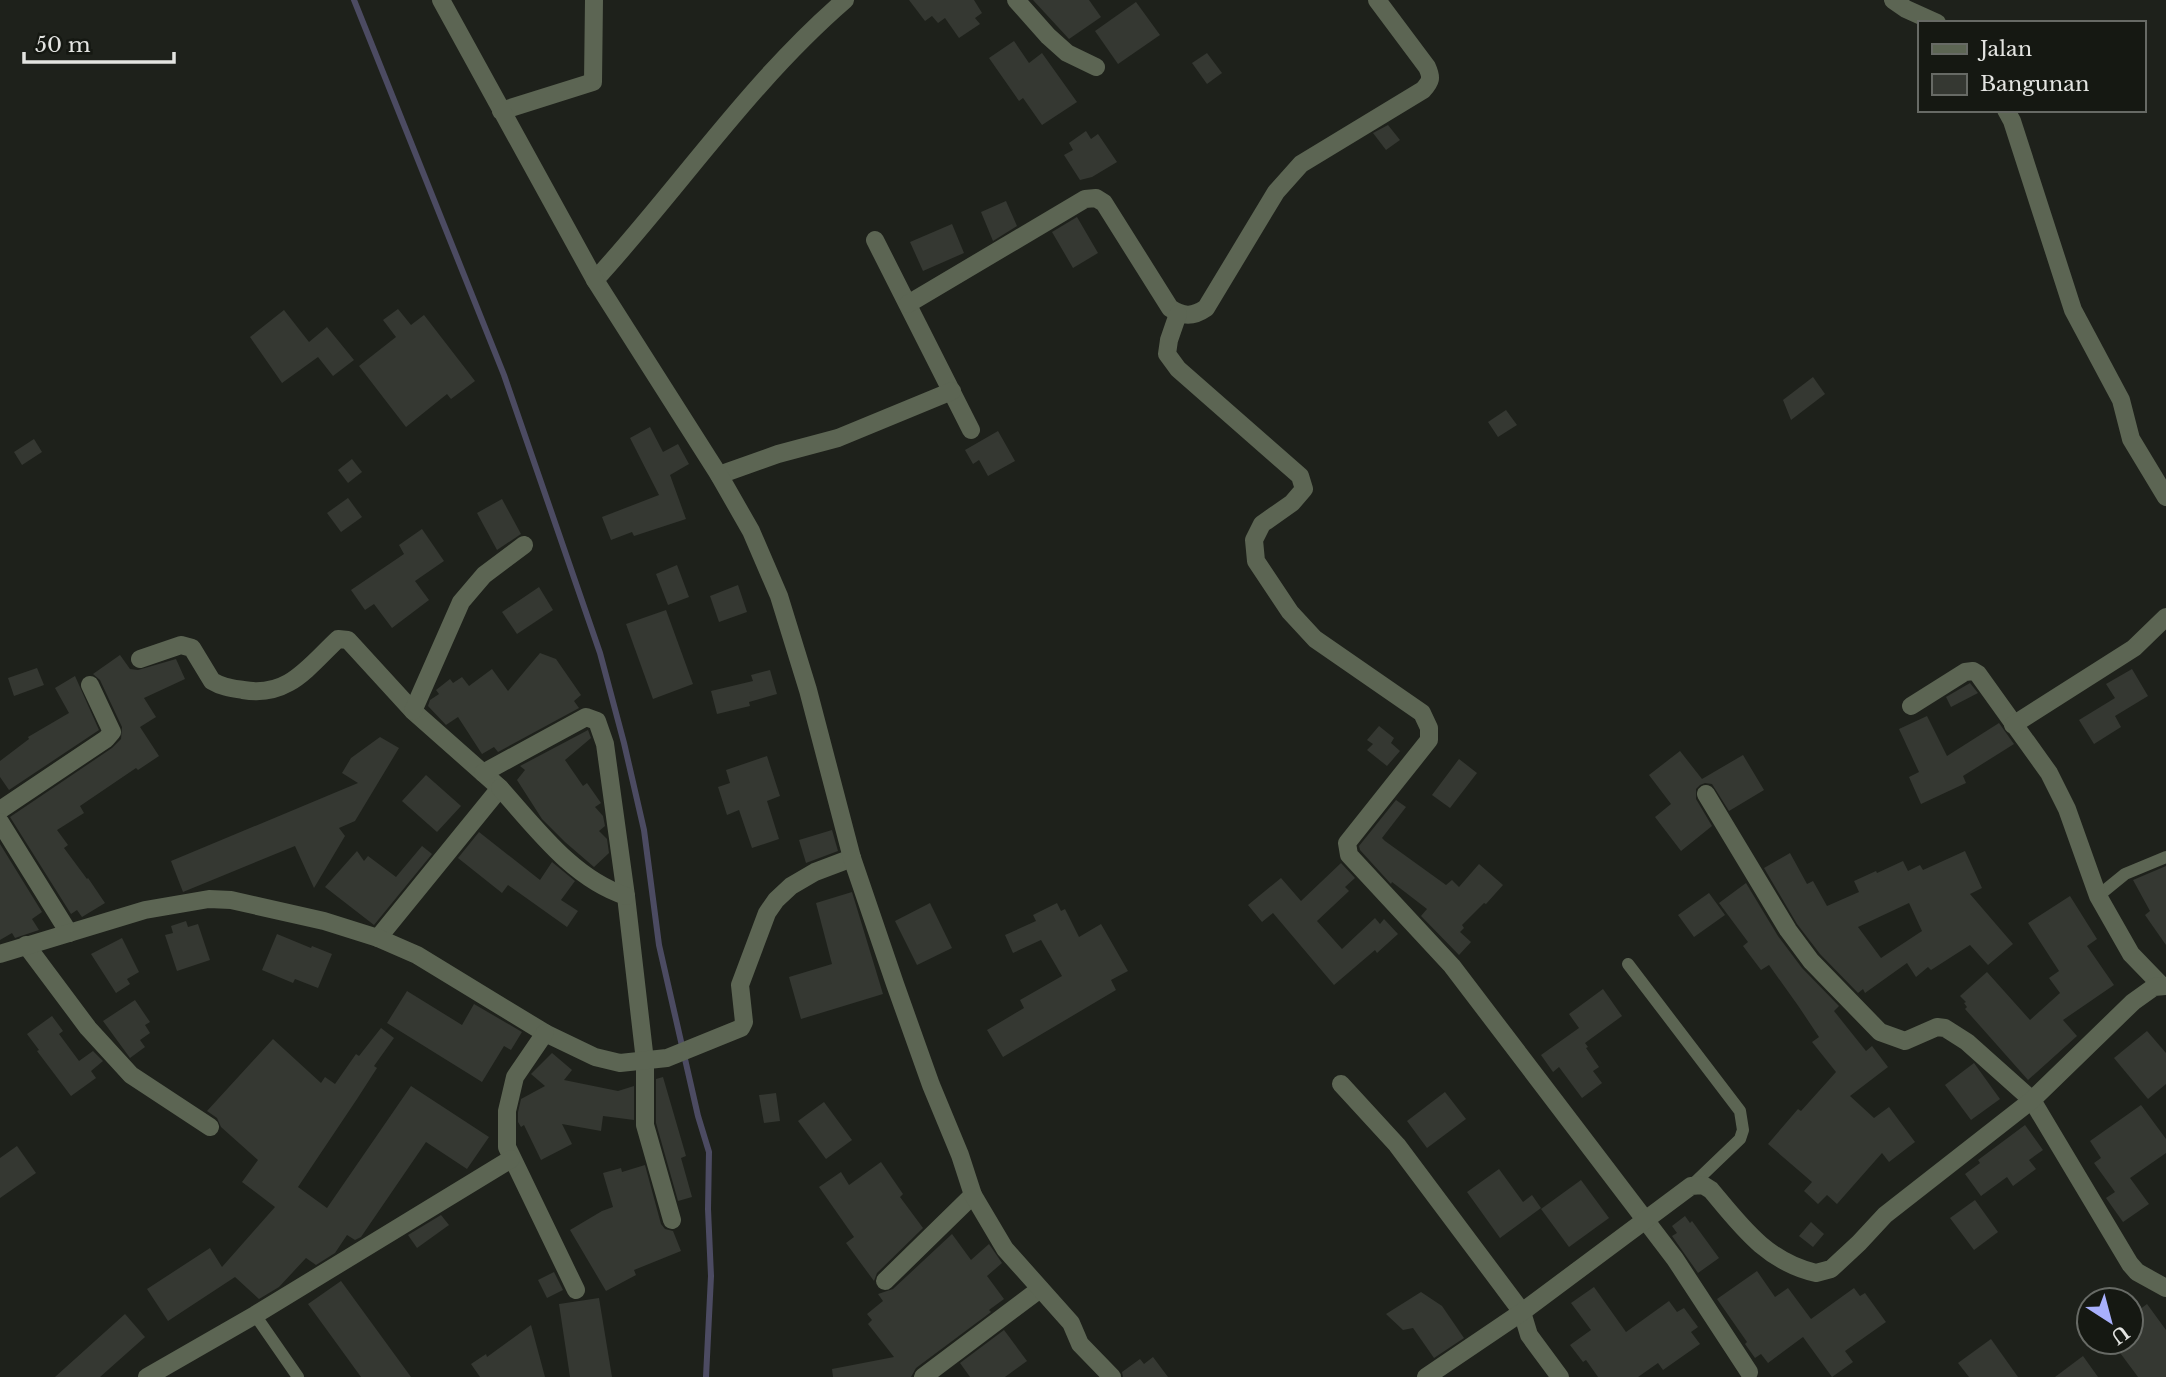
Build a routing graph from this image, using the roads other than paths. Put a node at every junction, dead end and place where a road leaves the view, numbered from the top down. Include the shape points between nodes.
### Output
1 (441, 0) edge
2 (594, 0) edge
3 (845, 0) edge
4 (1016, 0) edge
5 (1377, 0) edge
6 (1893, 0) edge
7 (1933, 21) edge
8 (1096, 67) dead end
9 (501, 111) junction
10 (2007, 112) edge
11 (875, 240) dead end
12 (595, 280) junction
13 (908, 304) junction
14 (1178, 314) junction
15 (952, 391) junction
16 (971, 430) dead end
17 (719, 475) junction
18 (2166, 497) edge
19 (523, 545) dead end
20 (2166, 617) edge
21 (140, 659) dead end
22 (90, 685) dead end
23 (1911, 706) dead end
24 (413, 711) junction
25 (2012, 725) junction
26 (483, 773) junction
27 (495, 794) junction
28 (1706, 794) dead end
29 (0, 810) edge
30 (0, 822) edge
31 (2166, 857) edge
32 (852, 858) junction
33 (2098, 896) junction
34 (626, 905) junction
35 (69, 933) junction
36 (378, 937) junction
37 (26, 945) junction
38 (0, 954) edge
39 (1628, 964) dead end
40 (2164, 986) edge
41 (545, 1033) junction
42 (645, 1061) junction
43 (1342, 1084) dead end
44 (2032, 1101) junction
45 (210, 1127) dead end
46 (511, 1159) junction
47 (1690, 1186) junction
48 (973, 1195) junction
49 (672, 1220) dead end
50 (1644, 1221) junction
51 (885, 1281) dead end
52 (2165, 1285) edge
53 (1040, 1289) junction
54 (576, 1290) dead end
55 (1522, 1312) junction
56 (255, 1315) junction
57 (1749, 1372) dead end
58 (148, 1377) edge
59 (298, 1377) edge
60 (923, 1377) edge
61 (1112, 1377) edge
62 (1426, 1377) edge
63 (1560, 1377) edge

1 - 9 street
2 - 9 street via 593,82
3 - 12 street via 757,86
4 - 8 street via 1067,53
5 - 14 street via 1427,67 1429,83 1301,164 1276,192 1206,308 1197,314
6 - 7 street
9 - 12 street
10 - 18 street via 2073,310 2121,400 2131,439
11 - 13 street
12 - 17 street
13 - 14 street via 1085,199 1096,198 1104,203 1154,286
13 - 15 street
14 - 50 street via 1167,354 1178,369 1300,476 1304,489 1262,524 1254,540 1256,561 1290,612 1315,639 1422,713 1429,728 1429,740 1347,843 1349,855 1452,966
15 - 16 street
15 - 17 street via 838,438
17 - 32 street via 751,531 779,596
19 - 24 street via 465,596
20 - 25 street via 2134,648
21 - 24 street via 187,646 217,684 252,692 276,690 289,685 338,639 348,640
22 - 29 street via 112,732
23 - 25 street via 1973,671
24 - 26 street
25 - 33 street via 2049,773
26 - 27 street
26 - 34 street via 586,717 597,721 605,744
27 - 34 street via 581,872
27 - 36 street
28 - 44 street via 1788,930 1811,961 1880,1032 1905,1041 1945,1028
30 - 35 street
31 - 33 lane via 2125,874
32 - 42 street via 791,886 767,913 740,985 744,1022 738,1029 667,1058
32 - 48 street
33 - 40 street via 2131,954
34 - 42 street
35 - 36 street via 145,910 220,899
35 - 37 street
36 - 41 street via 417,955
37 - 38 street
37 - 45 street via 88,1028 131,1075
39 - 47 lane via 1741,1111 1740,1139
40 - 44 street via 2154,987 2133,1002
41 - 42 street via 595,1058
41 - 46 street via 515,1077 507,1111
42 - 49 street via 645,1125
43 - 55 street via 1397,1145
44 - 47 street via 1885,1214 1850,1252 1821,1273 1809,1272 1757,1244 1712,1190
44 - 52 street via 2130,1264
46 - 54 street
46 - 56 street
47 - 50 street
48 - 51 street
48 - 53 street via 1005,1249
50 - 55 street
50 - 57 street via 1675,1259
53 - 60 street
53 - 61 street via 1071,1323 1080,1344
55 - 62 street
55 - 63 street via 1530,1335
56 - 58 street
56 - 59 lane

